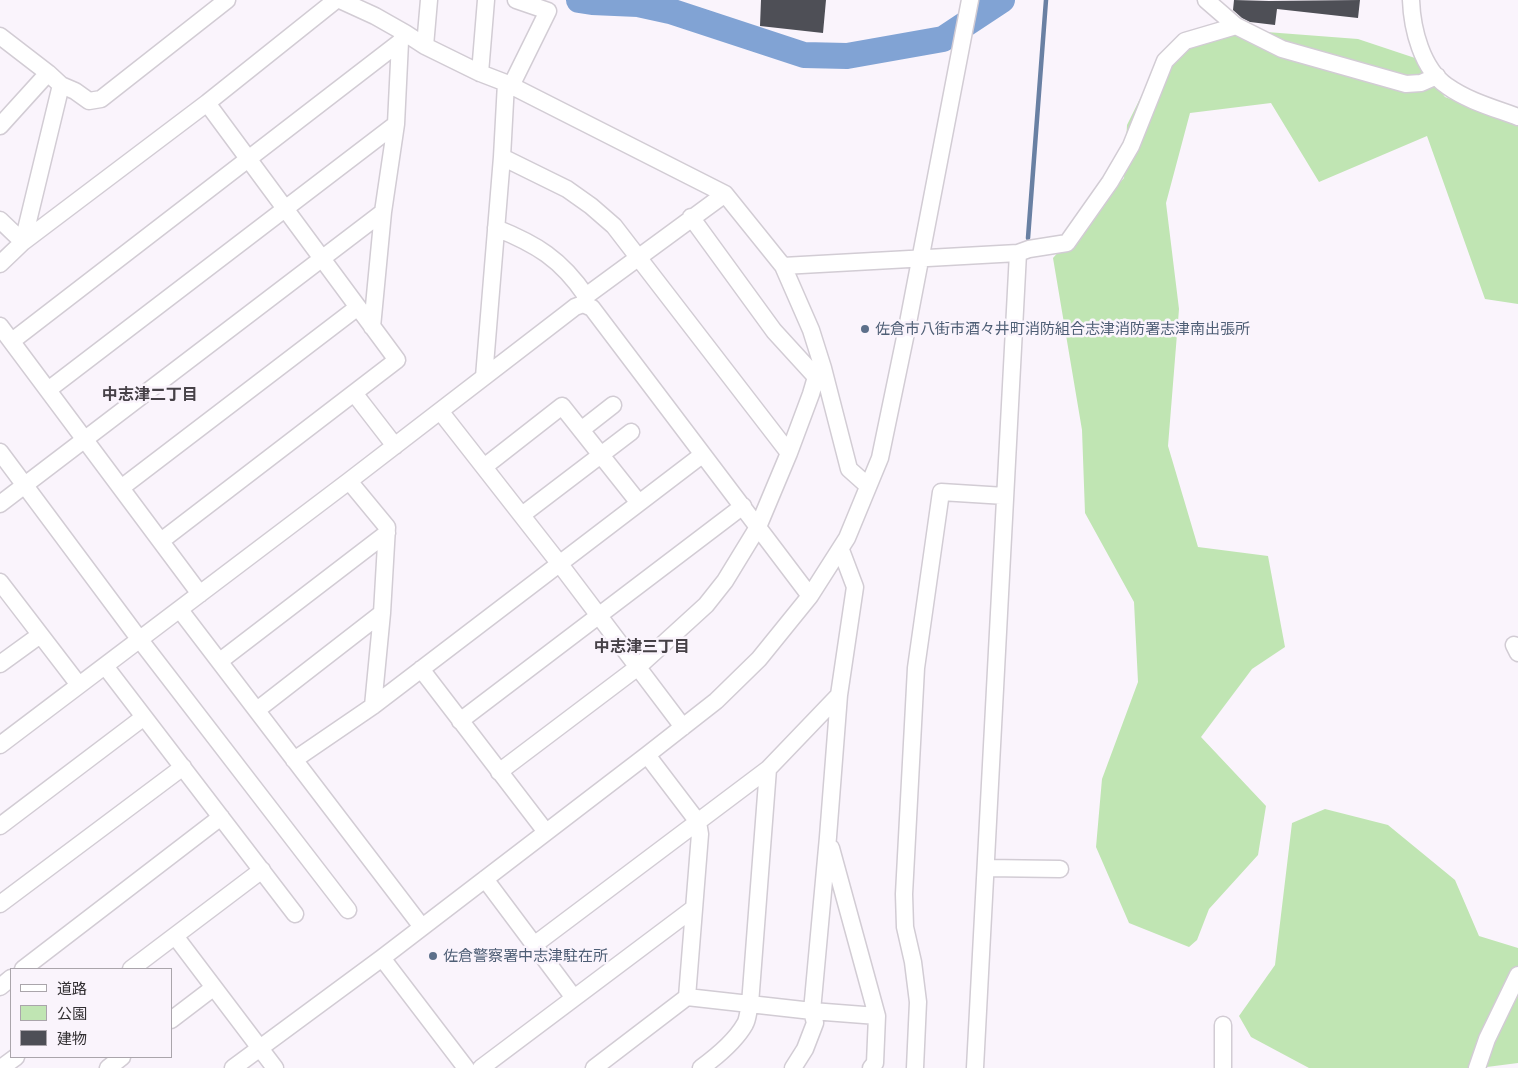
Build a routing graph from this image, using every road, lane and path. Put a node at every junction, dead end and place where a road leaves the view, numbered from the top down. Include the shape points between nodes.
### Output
1 (227, 0) edge
2 (338, 0) edge
3 (429, 0) edge
4 (486, 0) edge
5 (516, 0) edge
6 (970, 0) edge
7 (1206, 0) edge
8 (1410, 0) edge
9 (375, 8) edge
10 (1236, 26) junction
11 (0, 36) edge
12 (402, 37) junction
13 (425, 46) junction
14 (48, 73) junction
15 (480, 73) junction
16 (1437, 76) junction
17 (508, 84) junction
18 (61, 85) junction
19 (207, 103) junction
20 (1518, 117) edge
21 (396, 124) junction
22 (0, 126) edge
23 (502, 157) junction
24 (248, 158) junction
25 (725, 194) junction
26 (285, 209) junction
27 (383, 212) junction
28 (691, 218) junction
29 (0, 220) edge
30 (496, 228) junction
31 (23, 242) junction
32 (1018, 254) junction
33 (639, 258) junction
34 (322, 259) junction
35 (920, 260) junction
36 (0, 264) edge
37 (783, 266) junction
38 (585, 300) junction
39 (358, 308) junction
40 (0, 326) edge
41 (372, 327) junction
42 (12, 341) junction
43 (819, 373) junction
44 (484, 377) junction
45 (48, 390) junction
46 (354, 393) junction
47 (614, 405) dead end
48 (440, 411) junction
49 (581, 430) junction
50 (631, 432) dead end
51 (85, 440) junction
52 (395, 446) junction
53 (0, 452) edge
54 (789, 453) junction
55 (702, 455) junction
56 (602, 456) junction
57 (484, 467) junction
58 (349, 481) junction
59 (26, 485) junction
60 (868, 486) junction
61 (121, 488) junction
62 (1006, 496) junction
63 (639, 503) junction
64 (0, 504) edge
65 (743, 506) junction
66 (522, 515) junction
67 (758, 527) junction
68 (387, 533) junction
69 (161, 541) junction
70 (841, 550) junction
71 (559, 563) junction
72 (0, 582) edge
73 (200, 594) junction
74 (810, 596) junction
75 (180, 610) junction
76 (382, 613) junction
77 (599, 615) junction
78 (40, 635) junction
79 (140, 640) junction
80 (220, 661) junction
81 (0, 664) edge
82 (106, 666) junction
83 (638, 667) junction
84 (420, 669) junction
85 (79, 686) junction
86 (839, 695) junction
87 (372, 706) junction
88 (257, 710) junction
89 (144, 717) junction
90 (460, 721) junction
91 (683, 727) junction
92 (0, 746) edge
93 (647, 755) junction
94 (294, 760) junction
95 (183, 767) junction
96 (768, 769) junction
97 (499, 772) junction
98 (221, 817) junction
99 (698, 822) junction
100 (0, 826) edge
101 (546, 832) junction
102 (828, 838) junction
103 (986, 868) junction
104 (262, 870) junction
105 (1060, 870) dead end
106 (485, 879) junction
107 (0, 904) edge
108 (694, 908) junction
109 (348, 910) dead end
110 (295, 914) dead end
111 (422, 928) junction
112 (175, 936) junction
113 (534, 945) junction
114 (382, 958) junction
115 (24, 968) edge
116 (132, 968) edge
117 (1518, 975) edge
118 (10, 979) edge
119 (0, 987) edge
120 (213, 988) junction
121 (687, 997) junction
122 (574, 998) junction
123 (750, 1004) junction
124 (812, 1010) junction
125 (878, 1016) junction
126 (172, 1019) edge
127 (1223, 1025) dead end
128 (260, 1048) junction
129 (15, 1058) edge
130 (121, 1058) edge
131 (602, 1066) edge
132 (1, 1068) edge
133 (108, 1068) edge
134 (233, 1068) edge
135 (275, 1068) edge
136 (466, 1068) edge
137 (481, 1068) edge
138 (701, 1068) edge
139 (793, 1068) edge
140 (871, 1068) edge
141 (915, 1068) edge
142 (975, 1068) edge
143 (1223, 1068) edge
144 (1477, 1068) edge

1 - 18 street via 101,99 89,101
2 - 9 street
2 - 19 street
3 - 13 street
4 - 15 street
5 - 17 street via 548,11
6 - 35 street
7 - 10 street
8 - 16 street via 1417,41
9 - 12 street
10 - 16 street via 1282,49 1406,84 1422,83
10 - 32 street via 1185,41 1165,61 1130,146 1110,182 1067,243
11 - 14 street
12 - 13 street
12 - 21 street
12 - 24 street
13 - 15 street
14 - 18 street
14 - 22 street
15 - 17 street
16 - 20 street via 1446,86 1470,100
17 - 23 street
17 - 25 street
18 - 31 street
19 - 24 street
19 - 31 street
21 - 26 street
21 - 27 street
23 - 30 street
23 - 33 street via 568,189 592,206 614,226
24 - 26 street
24 - 42 street
25 - 28 street
25 - 37 street
26 - 34 street
26 - 45 street
27 - 34 street
27 - 41 street
28 - 33 street
28 - 43 street via 774,331
29 - 31 street
30 - 38 street via 550,256 568,273
30 - 44 street
31 - 36 street
32 - 35 street
32 - 62 street
33 - 38 street
33 - 54 street
34 - 39 street
34 - 51 street
35 - 37 street
35 - 60 street via 880,458
37 - 43 street via 811,330
38 - 44 street
38 - 55 street
39 - 41 street
39 - 61 street
40 - 42 street
41 - 46 street via 398,360
42 - 45 street
43 - 54 street
43 - 60 street via 849,469
44 - 48 street
45 - 51 street
46 - 52 street
46 - 69 street
47 - 49 street
48 - 52 street
48 - 57 street
49 - 56 street
49 - 57 street via 562,406
50 - 56 street
51 - 59 street
51 - 61 street
52 - 58 street
53 - 59 street
54 - 67 street
55 - 63 street
55 - 65 street
56 - 63 street
56 - 66 street
57 - 66 street
58 - 68 street via 387,527
58 - 73 street
59 - 64 street
59 - 79 street
60 - 70 street
61 - 69 street
62 - 103 street
62 - 141 street via 941,492 916,668 904,894 905,927 918,1002
63 - 71 street
65 - 67 street
65 - 77 street
66 - 71 street
67 - 74 street
67 - 83 street via 706,605
68 - 76 street
68 - 80 street
69 - 73 street
70 - 74 street
70 - 86 street via 855,587
71 - 77 street
71 - 84 street
72 - 78 street
73 - 75 street
74 - 91 street via 759,659 716,701
75 - 79 street
75 - 80 street
76 - 87 street
76 - 88 street
77 - 83 street
77 - 90 street
78 - 81 street
78 - 85 street
79 - 82 street
79 - 109 street
80 - 88 street
82 - 85 street
82 - 89 street
83 - 91 street
83 - 97 street
84 - 87 street
84 - 90 street
85 - 92 street
86 - 96 street
86 - 102 street
87 - 94 street
88 - 94 street
89 - 95 street
89 - 100 street
90 - 97 street
91 - 93 street
93 - 99 street
93 - 101 street
94 - 111 street
95 - 98 street
95 - 107 street
96 - 99 street
96 - 123 street
97 - 101 street
98 - 104 street
98 - 115 street
99 - 108 street via 700,834
99 - 113 street
101 - 106 street
102 - 124 street
102 - 125 street
103 - 105 street
103 - 142 street
104 - 110 street
104 - 112 street
106 - 111 street
106 - 113 street
108 - 121 street
108 - 122 street
111 - 114 street
112 - 116 street
112 - 120 street
113 - 122 street
114 - 128 street
114 - 136 street
117 - 144 street via 1487,1039
118 - 119 street
120 - 126 street
120 - 128 street
121 - 123 street
121 - 131 street
122 - 137 street
123 - 124 street
123 - 138 street via 742,1028 718,1056
124 - 125 street
124 - 139 street via 815,1023
125 - 140 street via 875,1063
127 - 143 street
128 - 134 street
128 - 135 street
129 - 132 street
130 - 133 street

